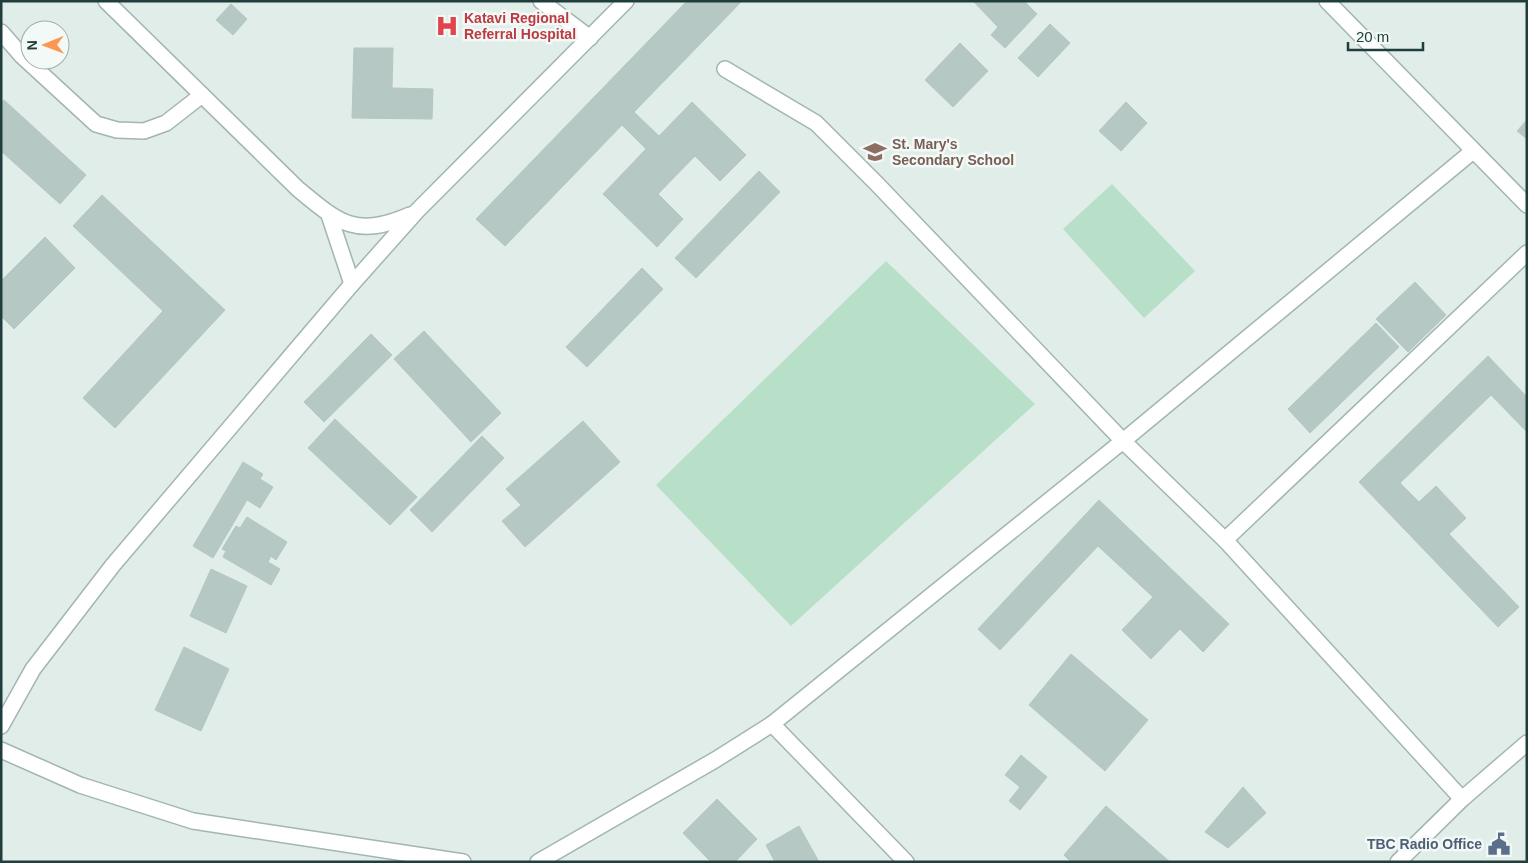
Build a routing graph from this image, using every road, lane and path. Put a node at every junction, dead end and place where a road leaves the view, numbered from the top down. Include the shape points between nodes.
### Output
1 (106, 1) edge
2 (541, 1) edge
3 (626, 1) edge
4 (1327, 1) edge
5 (1, 32) edge
6 (590, 38) junction
7 (725, 69) dead end
8 (202, 95) junction
9 (1473, 151) junction
10 (1527, 205) edge
11 (416, 212) junction
12 (329, 215) junction
13 (1527, 253) edge
14 (352, 284) junction
15 (1123, 441) junction
16 (1225, 540) junction
17 (772, 724) junction
18 (1, 726) edge
19 (1527, 743) edge
20 (1, 750) edge
21 (1462, 798) junction
22 (440, 860) edge
23 (463, 862) edge
24 (538, 862) edge
25 (906, 862) edge
26 (1398, 862) edge

1 - 8 street
2 - 6 street
3 - 6 street
4 - 9 street
5 - 8 street via 22,56 96,124 117,130 144,131 166,123
6 - 11 street
7 - 15 street via 816,123
8 - 12 street
9 - 10 street
9 - 15 street
11 - 12 street via 389,224 371,226 351,225
11 - 14 street
12 - 14 street
13 - 16 street
14 - 18 street via 108,572 33,669
15 - 16 street
15 - 17 street
16 - 21 street
17 - 24 street
17 - 25 street
19 - 21 street
20 - 22 street via 80,785 193,821
21 - 26 street
22 - 23 street

